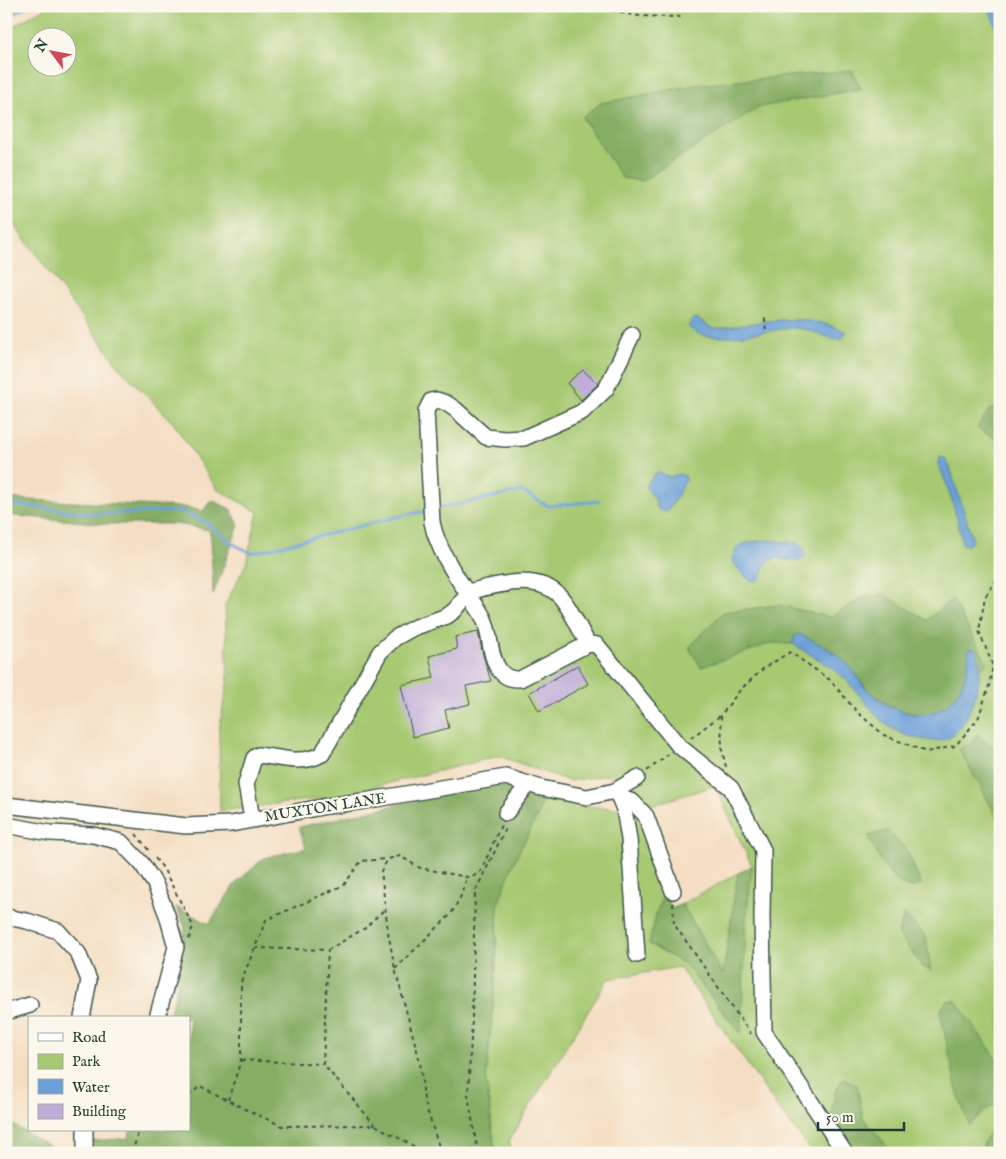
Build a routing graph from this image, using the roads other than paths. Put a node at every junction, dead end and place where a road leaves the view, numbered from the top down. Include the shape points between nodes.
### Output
1 (632, 335) dead end
2 (468, 594) junction
3 (588, 644) junction
4 (637, 778) dead end
5 (528, 784) junction
6 (617, 794) junction
7 (6, 805) edge
8 (507, 818) road end
9 (252, 819) junction
10 (6, 825) edge
11 (673, 890) road end
12 (6, 918) edge
13 (637, 955) dead end
14 (30, 1005) dead end
15 (6, 1012) edge
16 (82, 1016) edge
17 (158, 1016) edge
18 (85, 1132) edge
19 (85, 1153) edge
20 (845, 1153) edge

1 - 2 street via 606,389 582,412 524,438 486,437 446,403 437,400 427,406 434,534
2 - 3 street via 509,583 533,583 547,588 564,600
2 - 3 street via 484,620 499,669 512,679 520,679
2 - 9 street via 447,616 412,628 380,652 322,754 300,761 258,754 254,758 246,784
3 - 20 street via 597,645 679,746 731,788 763,850 764,1032
4 - 6 street, MUXTON LANE
5 - 6 street, MUXTON LANE via 587,797
5 - 8 street
5 - 9 street, MUXTON LANE via 506,777
6 - 11 street via 633,802 646,816
6 - 13 street via 624,809 629,839
7 - 9 street, MUXTON LANE via 186,826 231,824
10 - 17 street via 50,833 93,835 121,842 142,864 155,884 176,947
12 - 16 street via 58,930 78,953 89,980
14 - 15 street
18 - 19 street

